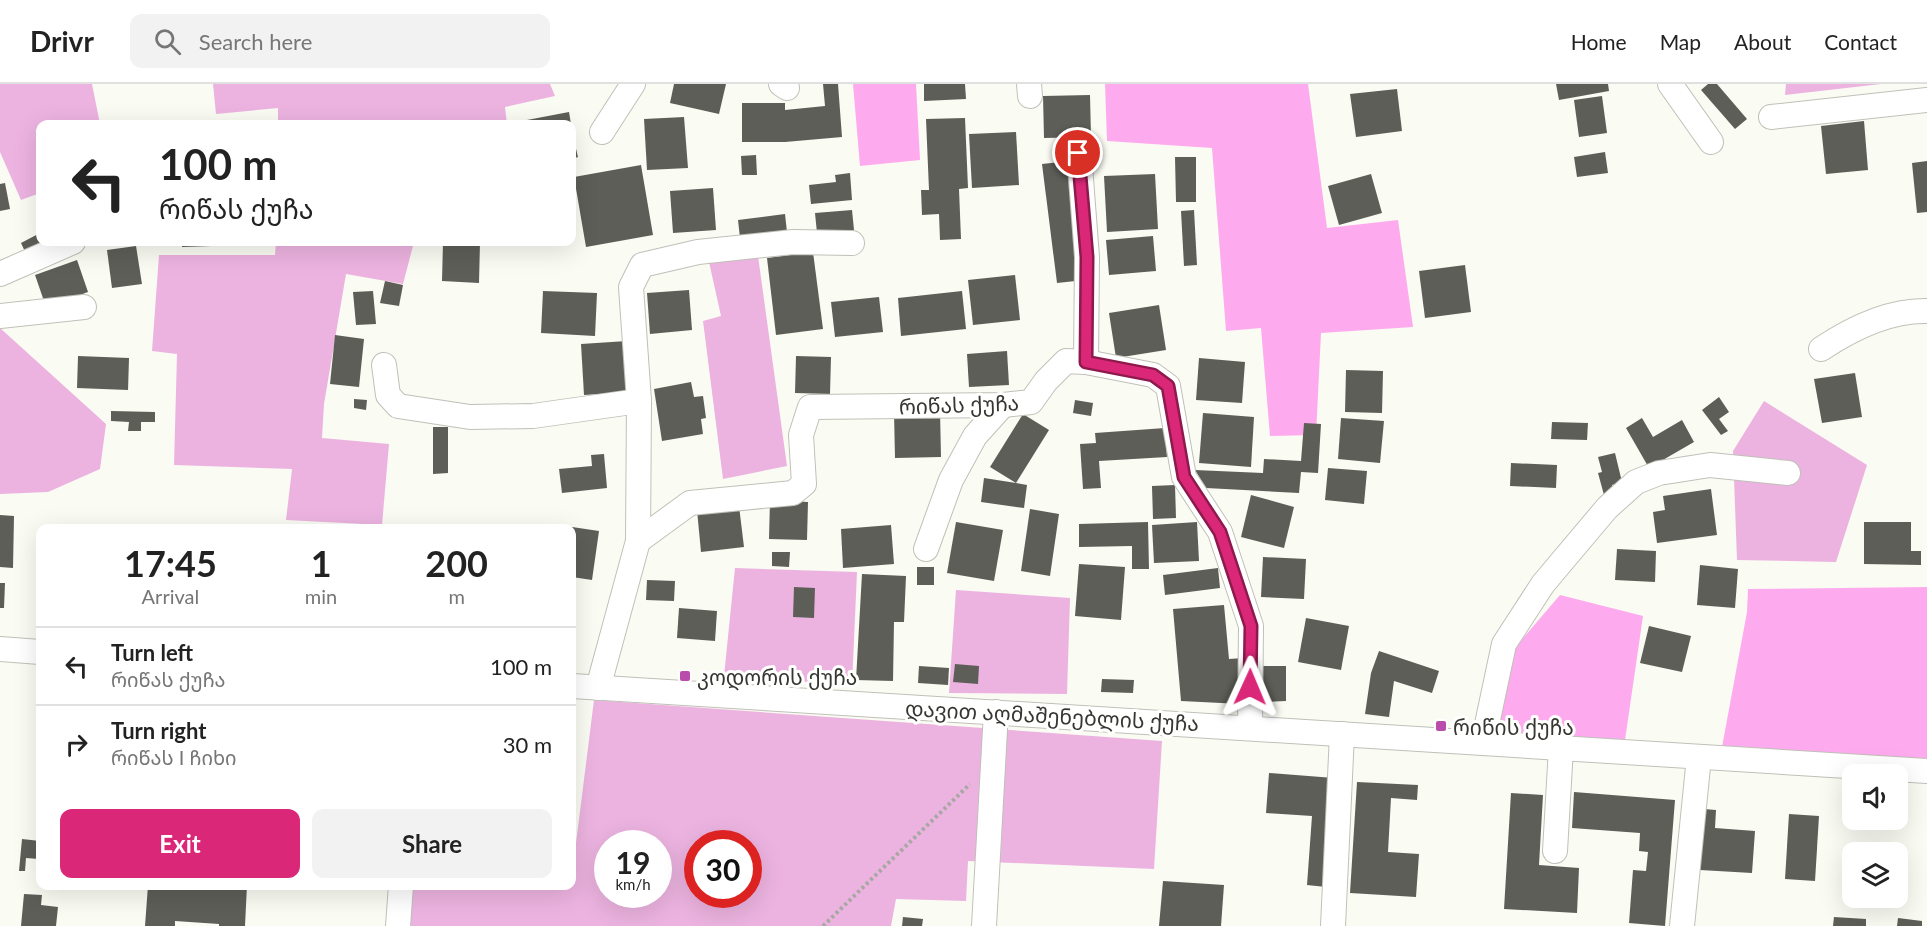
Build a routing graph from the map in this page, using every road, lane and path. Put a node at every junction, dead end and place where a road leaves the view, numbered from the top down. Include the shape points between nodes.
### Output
1 (633, 84) edge
2 (1670, 84) edge
3 (1927, 100) edge
4 (1771, 117) dead end
5 (603, 132) dead end
6 (1711, 142) dead end
7 (1078, 153) dead end
8 (852, 243) dead end
9 (64, 246) edge
10 (0, 274) edge
11 (84, 307) dead end
12 (1927, 311) edge
13 (0, 316) edge
14 (1821, 349) dead end
15 (1086, 362) junction
16 (384, 365) dead end
17 (639, 401) junction
18 (1003, 405) junction
19 (1788, 473) dead end
20 (638, 541) junction
21 (926, 549) dead end
22 (0, 649) edge
23 (36, 652) edge
24 (576, 686) edge
25 (598, 688) junction
26 (996, 712) junction
27 (1250, 727) junction
28 (1342, 734) junction
29 (1483, 743) junction
30 (1561, 748) junction
31 (1699, 757) junction
32 (992, 762) junction
33 (1927, 771) edge
34 (1554, 851) dead end
35 (401, 890) edge
36 (398, 926) edge
37 (823, 926) edge
38 (984, 926) edge
39 (1333, 926) edge
40 (1682, 926) edge

1 - 5 street
2 - 6 street
3 - 4 street
7 - 15 street via 1087,257
8 - 17 street via 793,242 698,252 642,265 631,287
9 - 10 street
11 - 13 street
12 - 14 street via 1888,317 1847,332
15 - 18 street, რიწას ქუჩა via 1066,361 1032,402
15 - 27 street, რიწას ქუჩა via 1153,375 1168,386 1184,477 1220,532 1251,626
16 - 17 street via 387,395 398,406 470,417 533,416
17 - 20 street
18 - 20 street, რიწას ქუჩა via 810,407 801,435 804,484 793,493 690,503
18 - 21 street via 975,436 951,480
19 - 29 street via 1710,465 1659,473 1636,482 1607,508 1543,584 1504,644
20 - 25 street
22 - 23 street
24 - 25 street, დავით აღმაშენებლის ქუჩა
25 - 26 street, დავით აღმაშენებლის ქუჩა
26 - 27 street, დავით აღმაშენებლის ქუჩა
26 - 32 street
27 - 28 street, დავით აღმაშენებლის ქუჩა
28 - 29 street, დავით აღმაშენებლის ქუჩა
28 - 39 street
29 - 30 street, დავით აღმაშენებლის ქუჩა
30 - 31 street, დავით აღმაშენებლის ქუჩა
30 - 34 street
31 - 33 street, დავით აღმაშენებლის ქუჩა
31 - 40 street
32 - 37 path
32 - 38 street
35 - 36 street

